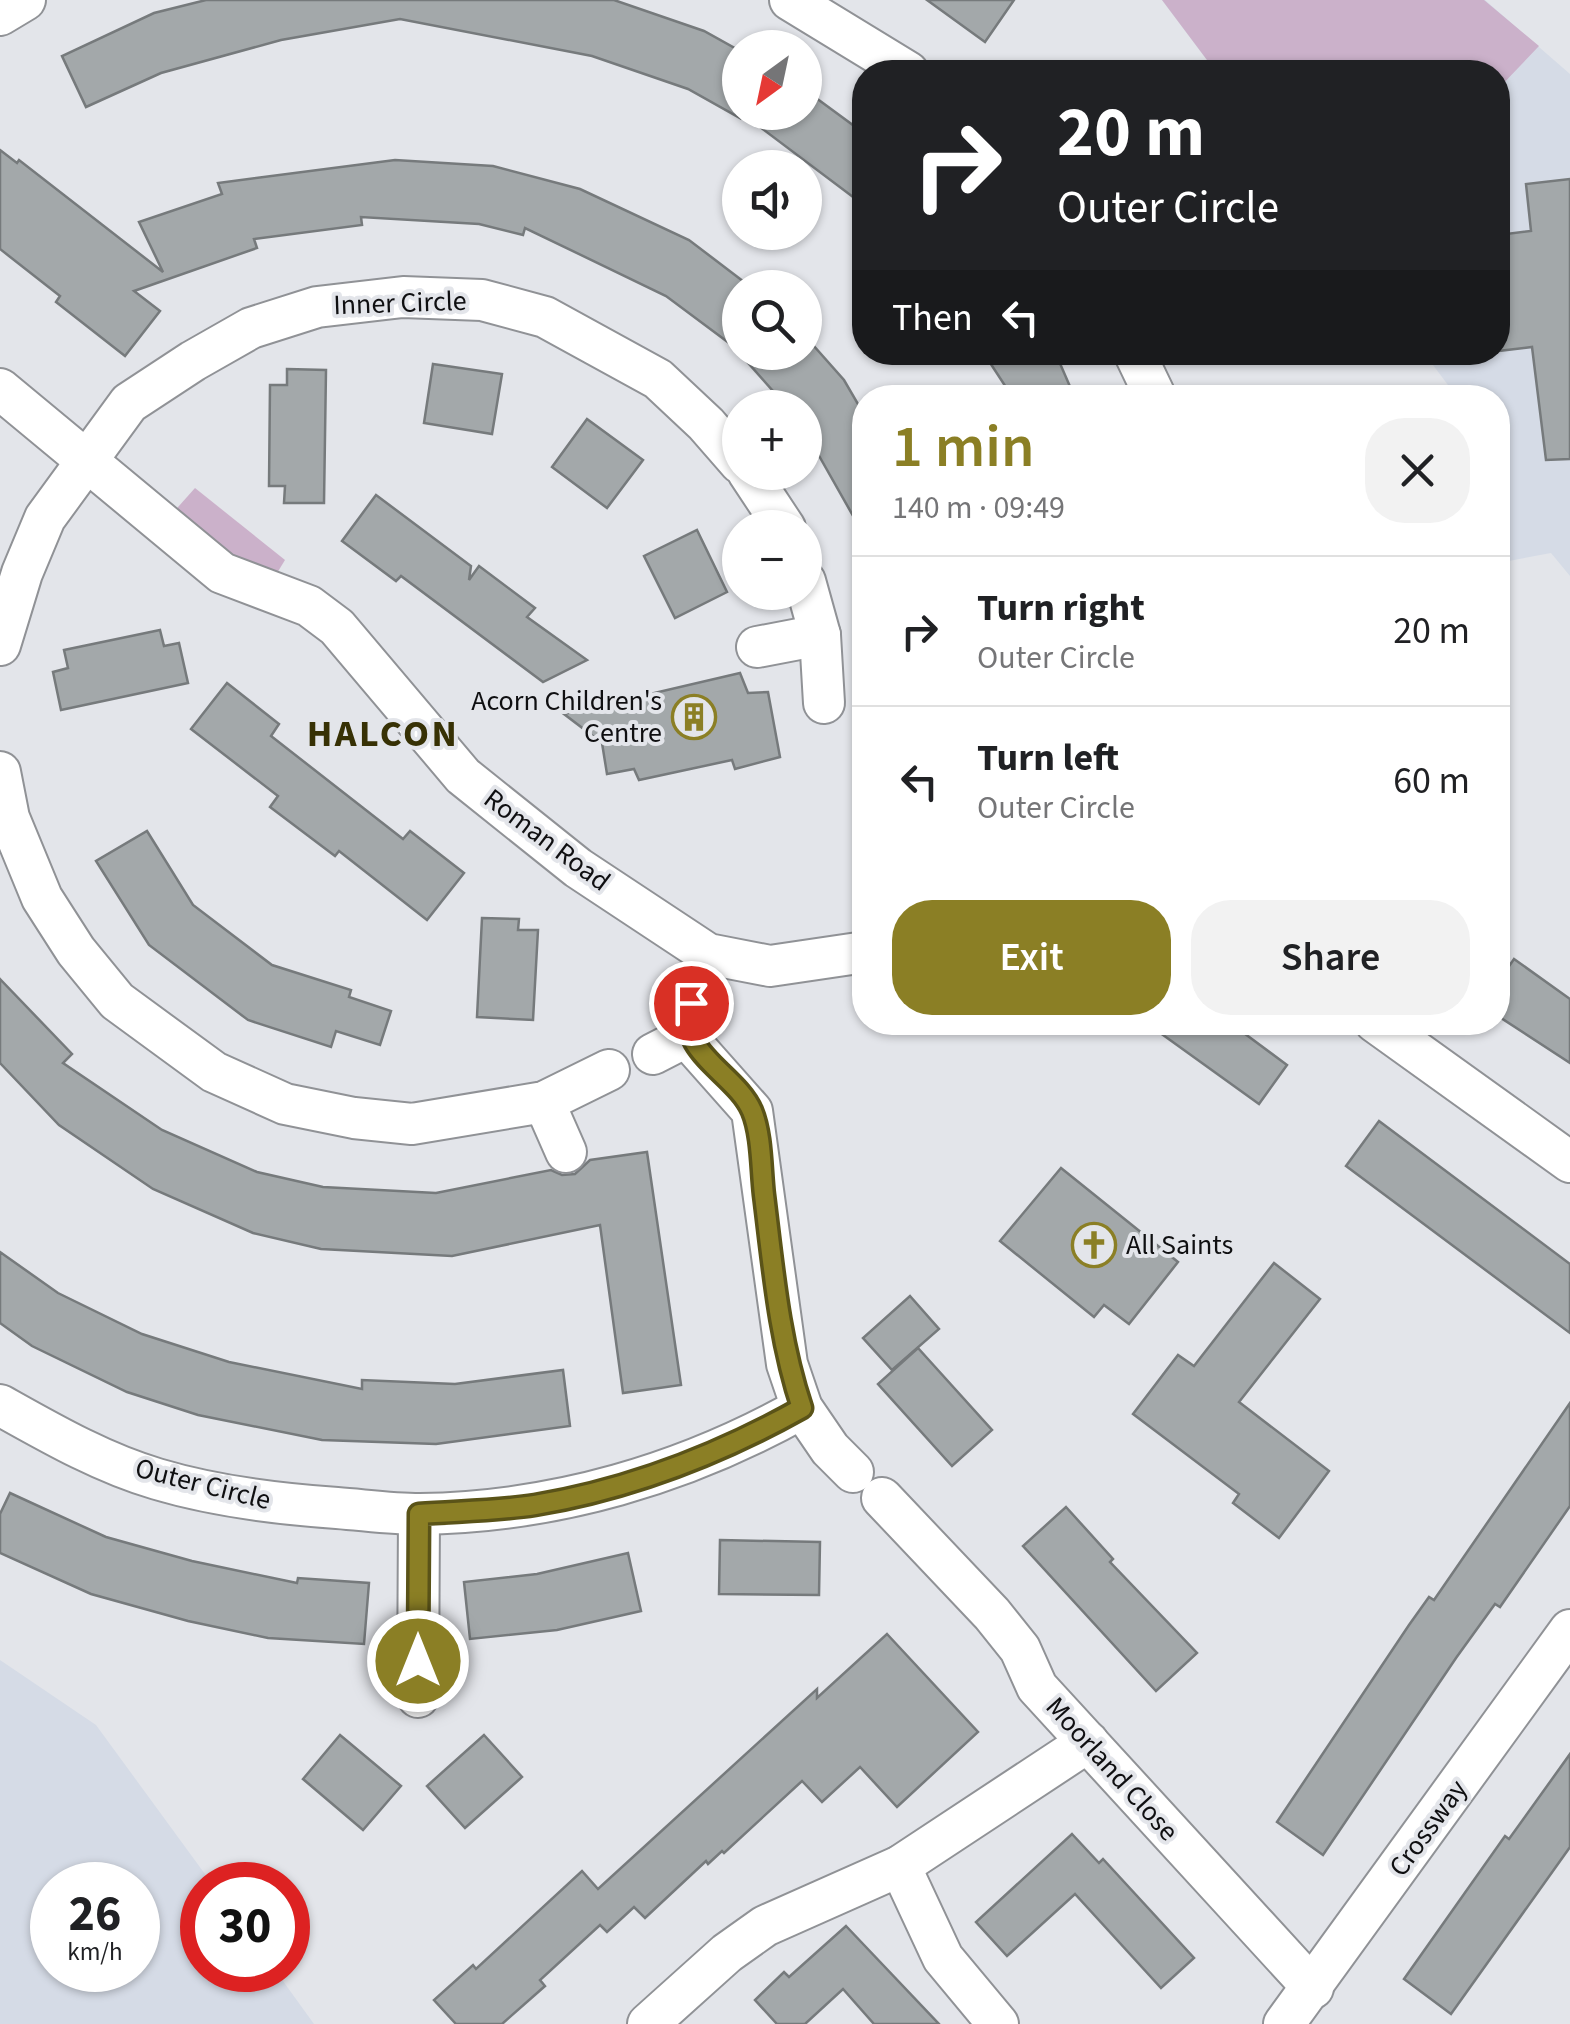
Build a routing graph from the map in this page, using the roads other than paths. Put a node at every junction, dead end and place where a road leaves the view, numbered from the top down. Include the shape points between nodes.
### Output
1 (25, 0) edge
2 (790, 0) edge
3 (0, 14) edge
4 (888, 60) edge
5 (0, 389) edge
6 (722, 442) edge
7 (87, 460) junction
8 (813, 610) edge
9 (820, 635) junction
10 (0, 645) edge
11 (757, 648) dead end
12 (824, 703) dead end
13 (0, 772) edge
14 (708, 954) junction
15 (852, 954) edge
16 (690, 1035) junction
17 (1392, 1035) edge
18 (653, 1054) dead end
19 (609, 1070) dead end
20 (544, 1102) junction
21 (566, 1152) dead end
22 (1570, 1162) edge
23 (0, 1406) edge
24 (802, 1408) junction
25 (419, 1514) junction
26 (1570, 1630) edge
27 (418, 1698) dead end
28 (1088, 1742) junction
29 (900, 1866) junction
30 (1313, 1988) junction
31 (648, 2024) edge
32 (998, 2024) edge
33 (1284, 2024) edge

1 - 3 street
2 - 4 street
5 - 7 street, Roman Road
6 - 7 street, Inner Circle via 658,379 546,317 482,300 403,298 318,307 252,328 129,403
7 - 10 street, Inner Circle via 46,518
7 - 14 street, Roman Road via 222,573 308,606 338,627 463,776 578,868
8 - 9 street
9 - 11 street
9 - 12 street
13 - 20 street via 10,818 42,898 76,951 117,1001 214,1072 285,1104 412,1124
14 - 15 street, Roman Road via 770,966
14 - 16 street via 687,1014
16 - 18 street
16 - 24 street via 752,1111 787,1364
17 - 22 street
19 - 20 street
20 - 21 street
23 - 25 street, Outer Circle via 157,1479 284,1504
24 - 25 street, Outer Circle via 697,1460 609,1488 533,1505
24 - 28 street, Moorland Close via 830,1449 992,1614 1020,1649 1037,1687
25 - 27 street
26 - 30 street, Crossway
28 - 29 street
28 - 30 street, Moorland Close
29 - 31 street via 765,1926
29 - 32 street via 943,1958
30 - 33 street, Crossway

